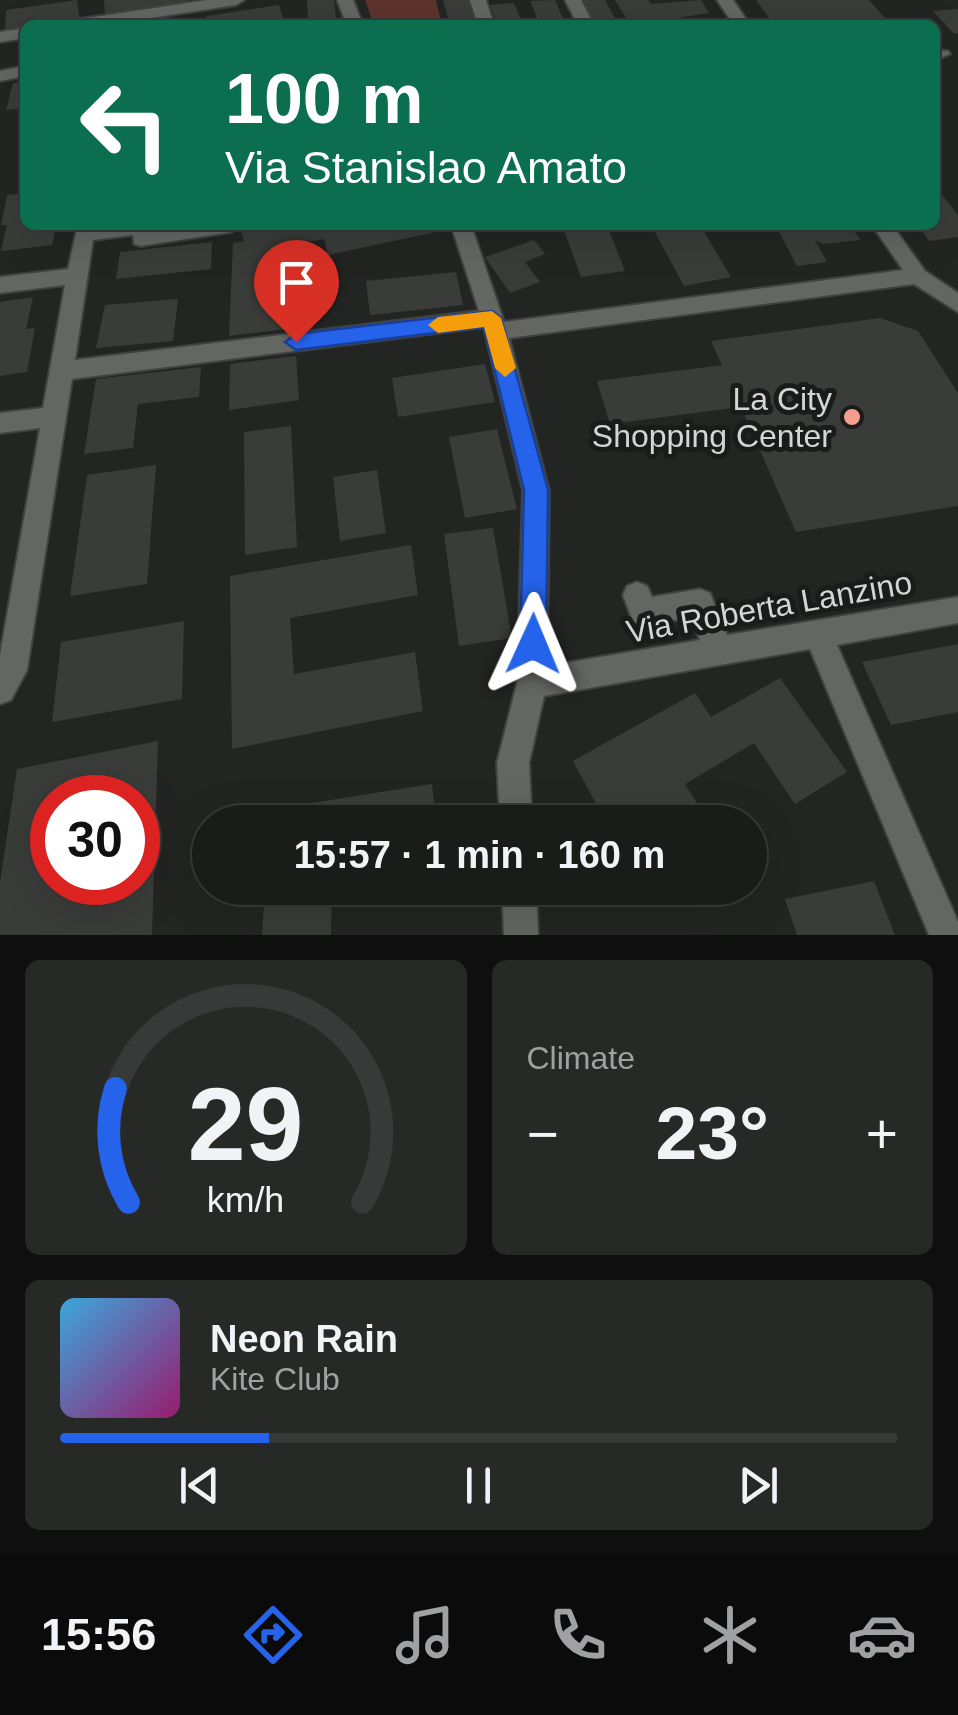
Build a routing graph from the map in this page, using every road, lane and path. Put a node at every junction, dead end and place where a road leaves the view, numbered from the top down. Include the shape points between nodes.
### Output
1 (236, 0) edge
2 (204, 2) edge
3 (112, 20) edge
4 (118, 230) edge
5 (197, 230) edge
6 (463, 230) edge
7 (886, 230) edge
8 (82, 247) junction
9 (76, 276) junction
10 (918, 276) junction
11 (0, 285) edge
12 (955, 300) edge
13 (494, 325) junction
14 (958, 328) edge
15 (60, 371) junction
16 (54, 416) junction
17 (0, 424) edge
18 (637, 595) dead end
19 (958, 610) edge
20 (818, 634) junction
21 (718, 651) junction
22 (532, 683) junction
23 (0, 689) edge
24 (515, 805) edge
25 (520, 905) edge
26 (522, 935) edge
27 (946, 935) edge

1 - 2 street
2 - 3 street
4 - 8 street via 84,234
5 - 8 street
6 - 13 street
7 - 10 street
8 - 9 street
9 - 11 street
9 - 15 street
10 - 12 street
10 - 13 street via 546,330
12 - 14 street
13 - 15 street
13 - 22 street via 536,490
15 - 16 street
16 - 17 street
16 - 23 street via 12,670
18 - 21 street via 643,612 700,602
19 - 20 street, Via Roberta Lanzino
20 - 21 street, Via Roberta Lanzino
20 - 27 street
21 - 22 street, Via Roberta Lanzino
22 - 24 street via 513,764
25 - 26 street

